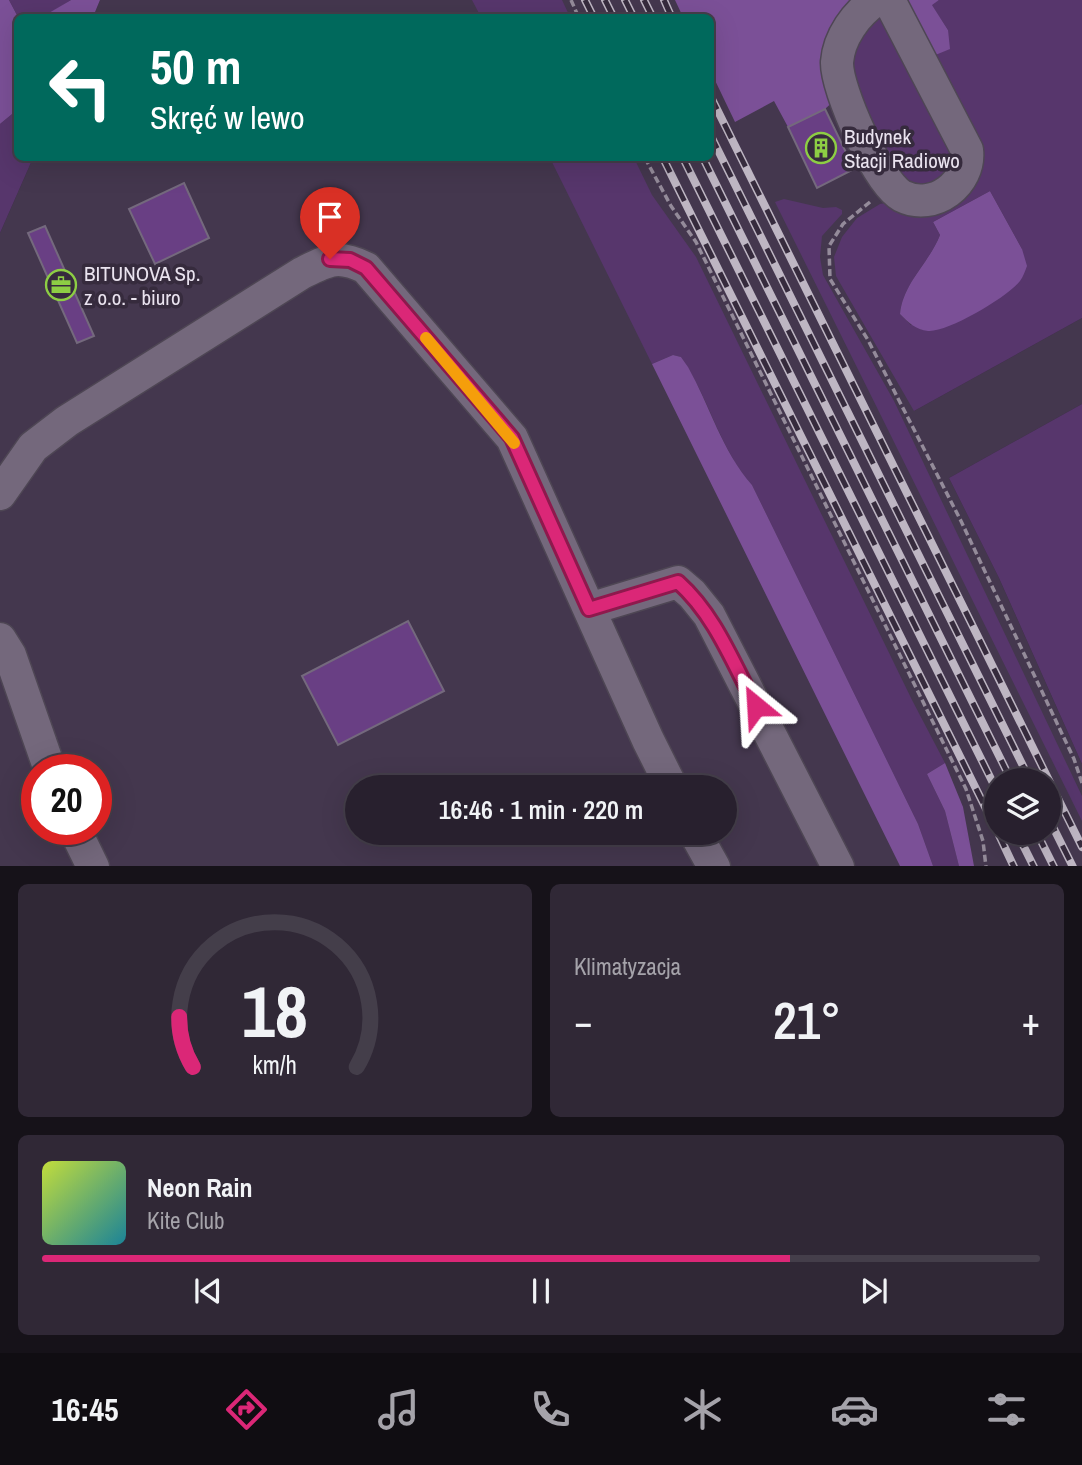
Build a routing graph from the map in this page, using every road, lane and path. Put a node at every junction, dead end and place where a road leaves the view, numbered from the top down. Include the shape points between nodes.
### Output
1 (876, 0) edge
2 (889, 0) edge
3 (647, 161) edge
4 (893, 189) junction
5 (0, 494) edge
6 (589, 609) junction
7 (0, 639) edge
8 (44, 754) edge
9 (666, 775) edge
10 (1082, 783) edge
11 (82, 845) edge
12 (702, 845) edge
13 (93, 866) edge
14 (714, 866) edge
15 (838, 866) edge
16 (986, 866) edge

1 - 4 lane via 853,21 837,62 849,109
2 - 4 lane via 963,139 968,161 957,184 938,197 916,200
3 - 16 path via 696,242 966,789
4 - 10 path via 863,206 844,224 829,246 830,279 868,341 961,521
5 - 6 lane via 33,447 67,421 302,273 330,259 350,260 366,268 512,438
6 - 9 lane
6 - 15 lane via 678,582 692,594 709,615
7 - 8 lane via 10,655
11 - 13 lane
12 - 14 lane

